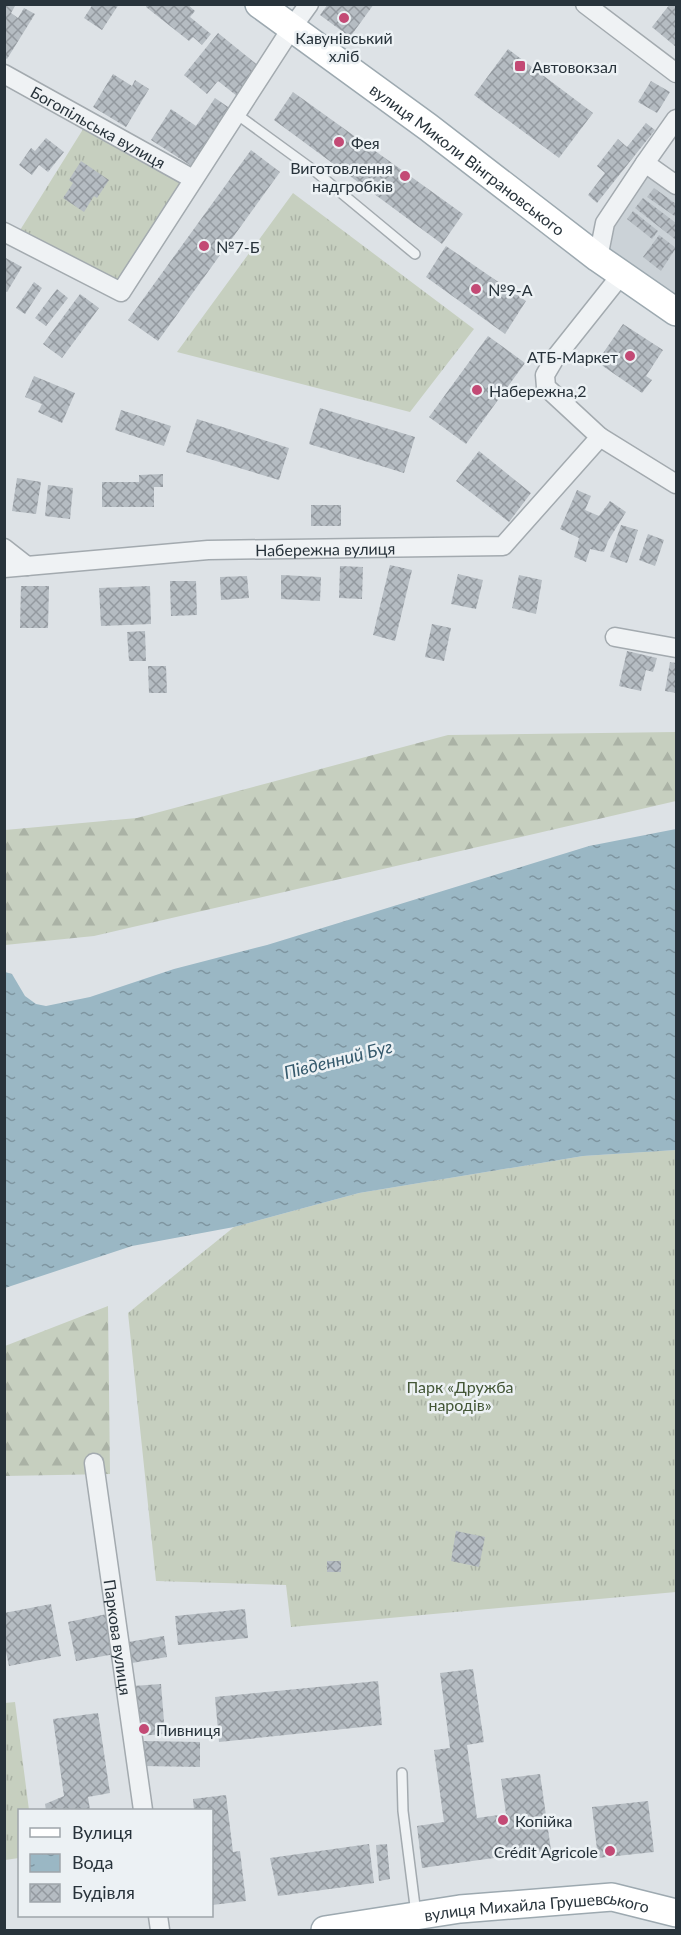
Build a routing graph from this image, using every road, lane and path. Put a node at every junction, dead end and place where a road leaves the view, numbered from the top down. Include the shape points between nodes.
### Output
1 (259, 4) edge
2 (309, 4) edge
3 (585, 4) edge
4 (291, 29) junction
5 (676, 73) edge
6 (4, 74) edge
7 (236, 113) junction
8 (676, 119) edge
9 (645, 163) junction
10 (193, 179) junction
11 (676, 185) edge
12 (4, 232) edge
13 (415, 254) dead end
14 (598, 258) junction
15 (621, 275) junction
16 (676, 312) edge
17 (600, 437) junction
18 (676, 484) edge
19 (4, 548) edge
20 (27, 566) junction
21 (4, 568) edge
22 (615, 638) dead end
23 (676, 648) edge
24 (93, 1463) dead end
25 (402, 1773) dead end
26 (143, 1809) edge
27 (676, 1913) edge
28 (416, 1916) junction
29 (325, 1930) edge

1 - 4 main road, вулиця Миколи Вінграновського
2 - 4 street
3 - 5 street
4 - 7 street
4 - 14 main road, вулиця Миколи Вінграновського via 428,127
6 - 10 street, Богопільська вулиця
7 - 10 street
7 - 13 lane via 316,172
8 - 9 street
9 - 11 street
9 - 14 street via 604,223
10 - 12 street via 121,292
14 - 15 main road, вулиця Миколи Вінграновського
15 - 16 main road, вулиця Миколи Вінграновського
15 - 17 street via 545,375 546,387
17 - 18 street
17 - 20 street, Набережна вулиця via 502,546 208,550
19 - 20 street
20 - 21 street, Набережна вулиця
22 - 23 street
24 - 26 street, Паркова вулиця
25 - 28 lane
27 - 28 main road, вулиця Михайла Грушевського via 612,1898 466,1908
28 - 29 main road, вулиця Михайла Грушевського

